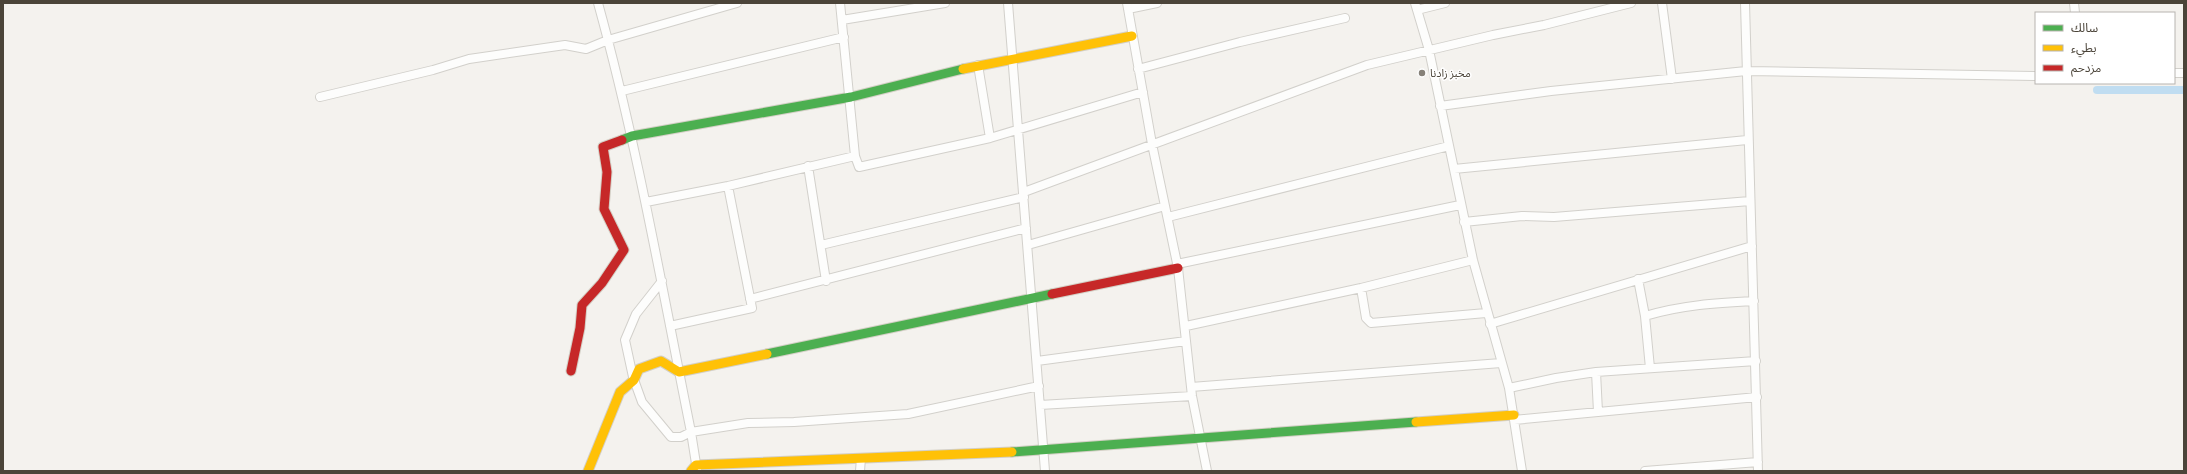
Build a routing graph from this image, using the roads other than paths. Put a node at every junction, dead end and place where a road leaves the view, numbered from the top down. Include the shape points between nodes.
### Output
1 (598, 3) edge
2 (737, 3) edge
3 (840, 3) edge
4 (945, 3) edge
5 (1008, 3) edge
6 (1157, 3) edge
7 (1445, 3) edge
8 (1631, 3) edge
9 (1662, 3) edge
10 (1745, 3) edge
11 (1127, 6) edge
12 (1416, 6) edge
13 (1345, 18) dead end
14 (842, 20) junction
15 (844, 36) junction
16 (1132, 36) junction
17 (608, 40) junction
18 (1429, 50) junction
19 (1012, 58) junction
20 (978, 65) junction
21 (1138, 68) junction
22 (1746, 71) junction
23 (2035, 76) edge
24 (1672, 79) junction
25 (622, 91) junction
26 (1143, 92) junction
27 (320, 97) dead end
28 (850, 97) junction
29 (1440, 106) junction
30 (1019, 128) junction
31 (632, 136) junction
32 (990, 138) junction
33 (1748, 140) junction
34 (1152, 144) junction
35 (1449, 146) junction
36 (855, 156) junction
37 (808, 166) junction
38 (1454, 169) junction
39 (728, 186) junction
40 (1024, 194) junction
41 (1750, 201) junction
42 (646, 202) junction
43 (1460, 205) junction
44 (1165, 206) junction
45 (1168, 217) junction
46 (1464, 222) junction
47 (1026, 228) junction
48 (820, 245) junction
49 (1028, 245) junction
50 (1752, 246) junction
51 (1472, 260) junction
52 (1178, 266) junction
53 (1638, 279) junction
54 (826, 280) junction
55 (662, 281) junction
56 (1361, 288) junction
57 (750, 299) junction
58 (1032, 300) junction
59 (1754, 301) junction
60 (1486, 313) junction
61 (1645, 316) junction
62 (1490, 324) junction
63 (670, 326) junction
64 (1186, 326) junction
65 (1186, 341) junction
66 (1037, 361) junction
67 (1756, 361) junction
68 (1502, 363) junction
69 (1650, 368) junction
70 (571, 371) dead end
71 (679, 372) junction
72 (1596, 372) junction
73 (634, 380) junction
74 (1039, 386) junction
75 (1191, 387) junction
76 (1509, 388) junction
77 (1192, 396) junction
78 (1757, 398) junction
79 (1040, 405) junction
80 (1598, 412) junction
81 (1514, 418) junction
82 (691, 432) junction
83 (1202, 440) junction
84 (1043, 451) junction
85 (861, 458) junction
86 (1758, 462) junction
87 (695, 469) edge
88 (588, 471) edge
89 (860, 471) edge
90 (1045, 471) edge
91 (1206, 471) edge
92 (1522, 471) edge
93 (1645, 471) edge
94 (1758, 471) edge

1 - 17 street
2 - 17 street
3 - 14 street
4 - 14 street
5 - 19 street
6 - 11 street
7 - 12 street
8 - 18 street
9 - 24 street
10 - 22 street
11 - 16 street
12 - 18 street
13 - 21 street
14 - 15 street
15 - 25 street
15 - 28 street
16 - 19 street
16 - 21 street
17 - 25 street
17 - 27 street via 586,49 565,46 469,59
18 - 29 street
18 - 34 street via 1367,65
19 - 20 street
19 - 30 street
20 - 28 street
20 - 32 street
21 - 26 street
22 - 23 street
22 - 24 street
22 - 33 street
24 - 29 street via 1551,91
25 - 31 street
26 - 30 street
26 - 34 street
28 - 31 street
28 - 36 street
29 - 35 street
30 - 32 street
30 - 40 street
31 - 42 street
31 - 70 street via 603,147 607,172 604,209 624,250 602,283 582,305
32 - 36 street via 862,168 857,164
33 - 38 street
33 - 41 street
34 - 40 street
34 - 44 street
35 - 38 street
35 - 45 street
36 - 37 street
37 - 39 street
37 - 48 street
38 - 43 street
39 - 42 street
39 - 57 street
40 - 47 street
40 - 48 street
41 - 46 street
41 - 50 street
42 - 55 street
43 - 46 street
43 - 52 street
44 - 45 street
44 - 49 street
45 - 52 street
46 - 51 street
47 - 49 street
47 - 54 street
48 - 54 street
49 - 58 street
50 - 53 street
50 - 59 street
51 - 56 street
51 - 60 street
52 - 58 street
52 - 64 street
53 - 61 street
53 - 62 street
54 - 57 street
55 - 63 street
55 - 73 street via 636,314 625,340
56 - 60 street via 1366,318 1371,323
56 - 64 street
57 - 63 street via 752,308
58 - 66 street
58 - 71 street
59 - 61 street via 1693,304
59 - 67 street
60 - 62 street
61 - 69 street
62 - 68 street
63 - 71 street
64 - 65 street
65 - 66 street
65 - 75 street
66 - 74 street
67 - 69 street
67 - 78 street
68 - 75 street
68 - 76 street
69 - 72 street
71 - 73 street via 661,361 639,369
71 - 82 street
72 - 76 street
72 - 80 street
73 - 82 street via 642,402 671,437 681,437
73 - 88 street via 620,392
74 - 79 street
74 - 82 street via 908,414 748,423
75 - 77 street
76 - 81 street
77 - 79 street
77 - 83 street
78 - 80 street
78 - 86 street
79 - 84 street
80 - 81 street
81 - 83 street
81 - 92 street
82 - 87 street
83 - 84 street
83 - 91 street
84 - 85 street
84 - 90 street
85 - 87 street
85 - 89 street
86 - 93 street
86 - 94 street

